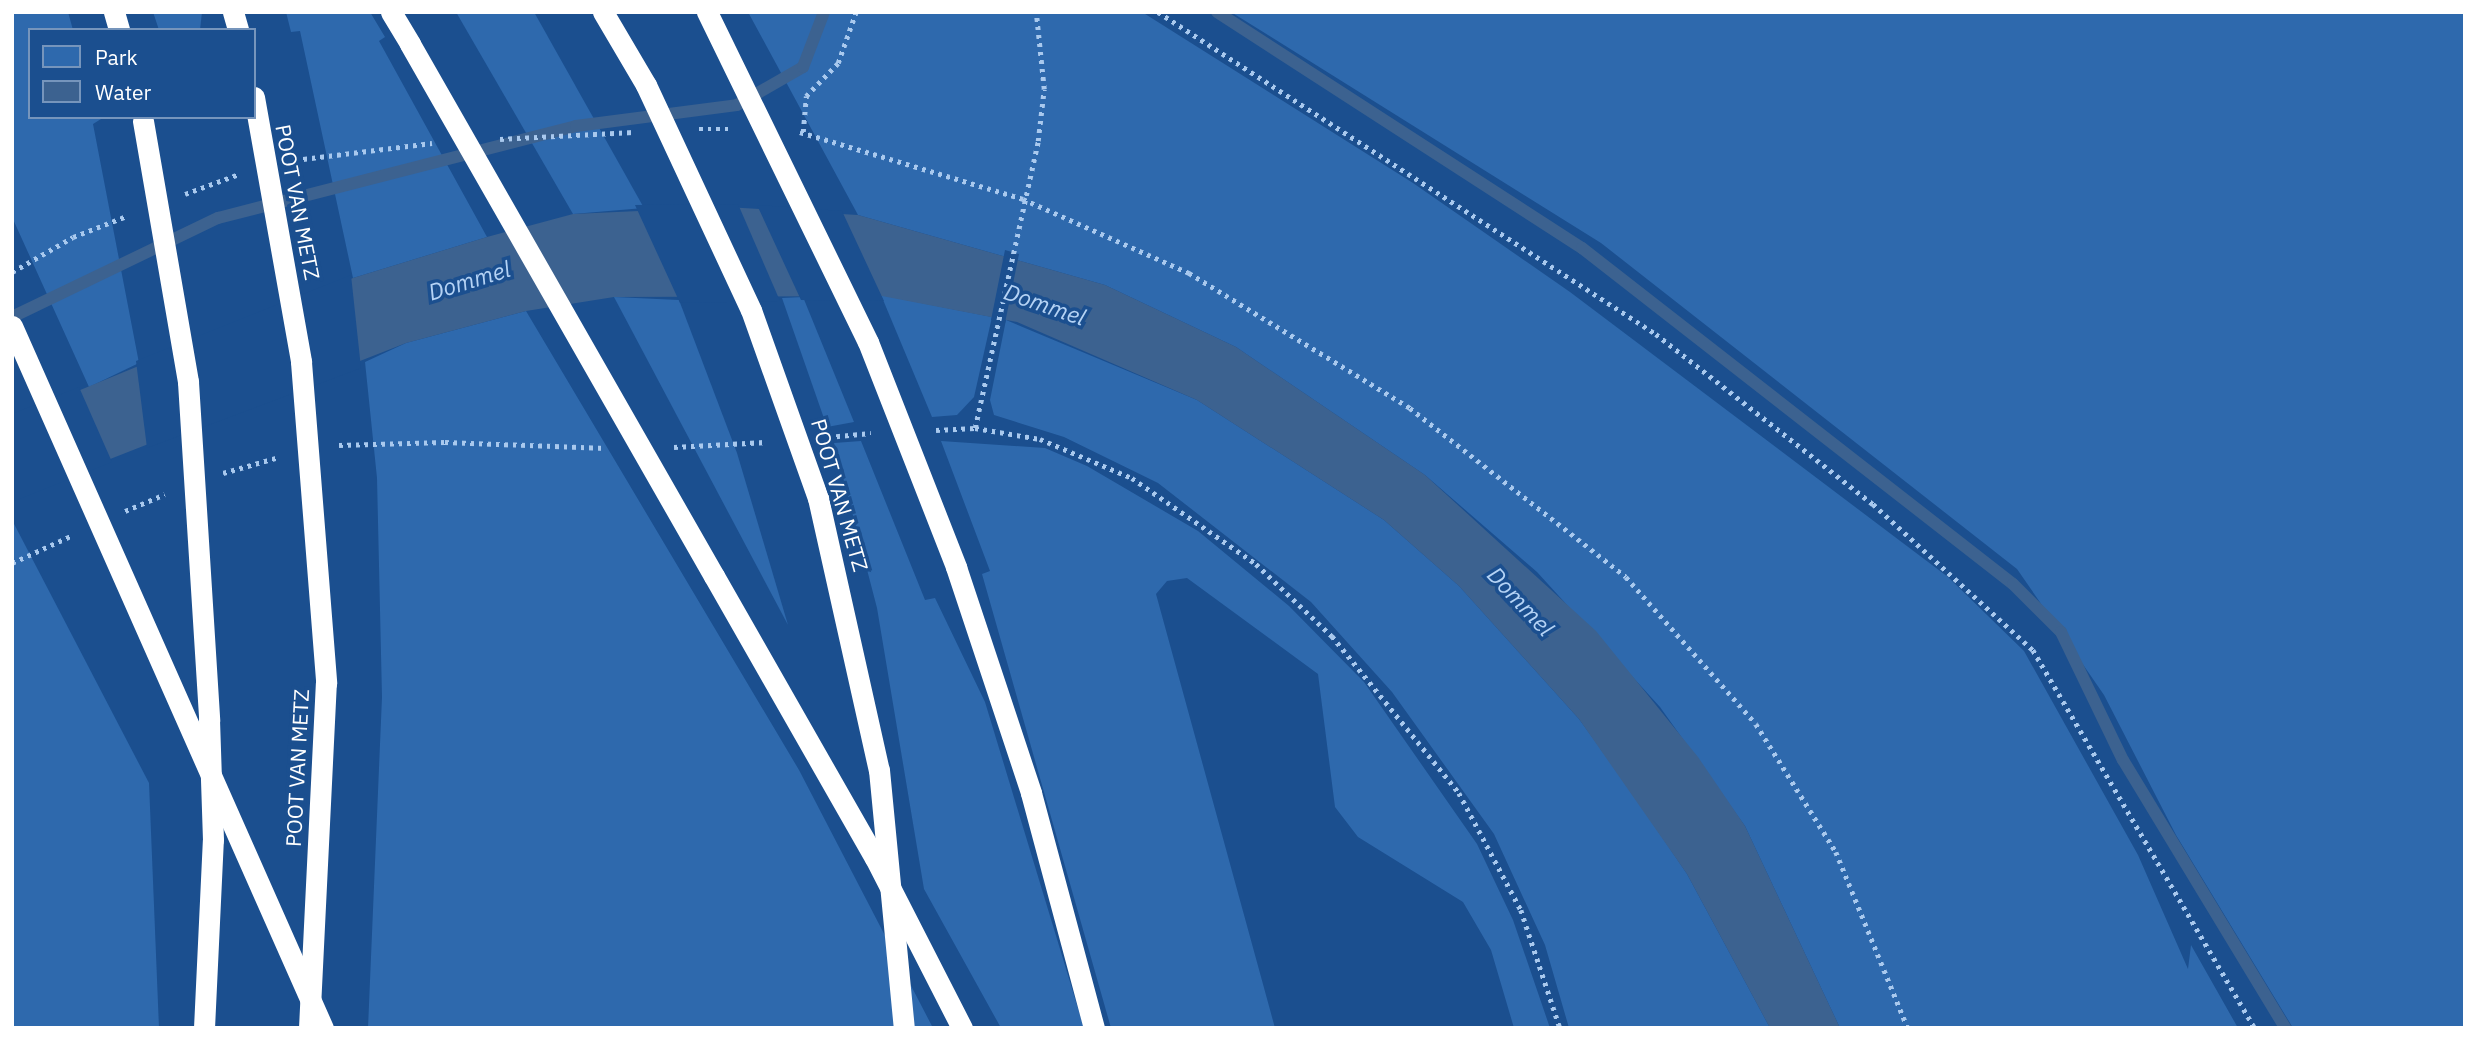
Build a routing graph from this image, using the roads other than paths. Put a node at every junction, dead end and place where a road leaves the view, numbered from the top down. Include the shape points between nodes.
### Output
1 (391, 12) edge
2 (603, 12) edge
3 (708, 12) edge
4 (256, 109) edge
5 (143, 119) edge
6 (12, 326) edge
7 (204, 1028) edge
8 (309, 1028) edge
9 (323, 1028) edge
10 (904, 1028) edge
11 (962, 1028) edge
12 (1094, 1028) edge

1 - 11 highway, bridge via 875,858
2 - 10 highway, POOT VAN METZ, bridge via 646,85 751,310 818,498 879,770
3 - 12 highway, bridge via 863,331 956,567 1031,793
4 - 8 highway, POOT VAN METZ, bridge via 300,362 326,683
5 - 7 highway, bridge via 188,382 209,720 212,868
6 - 9 highway, bridge

